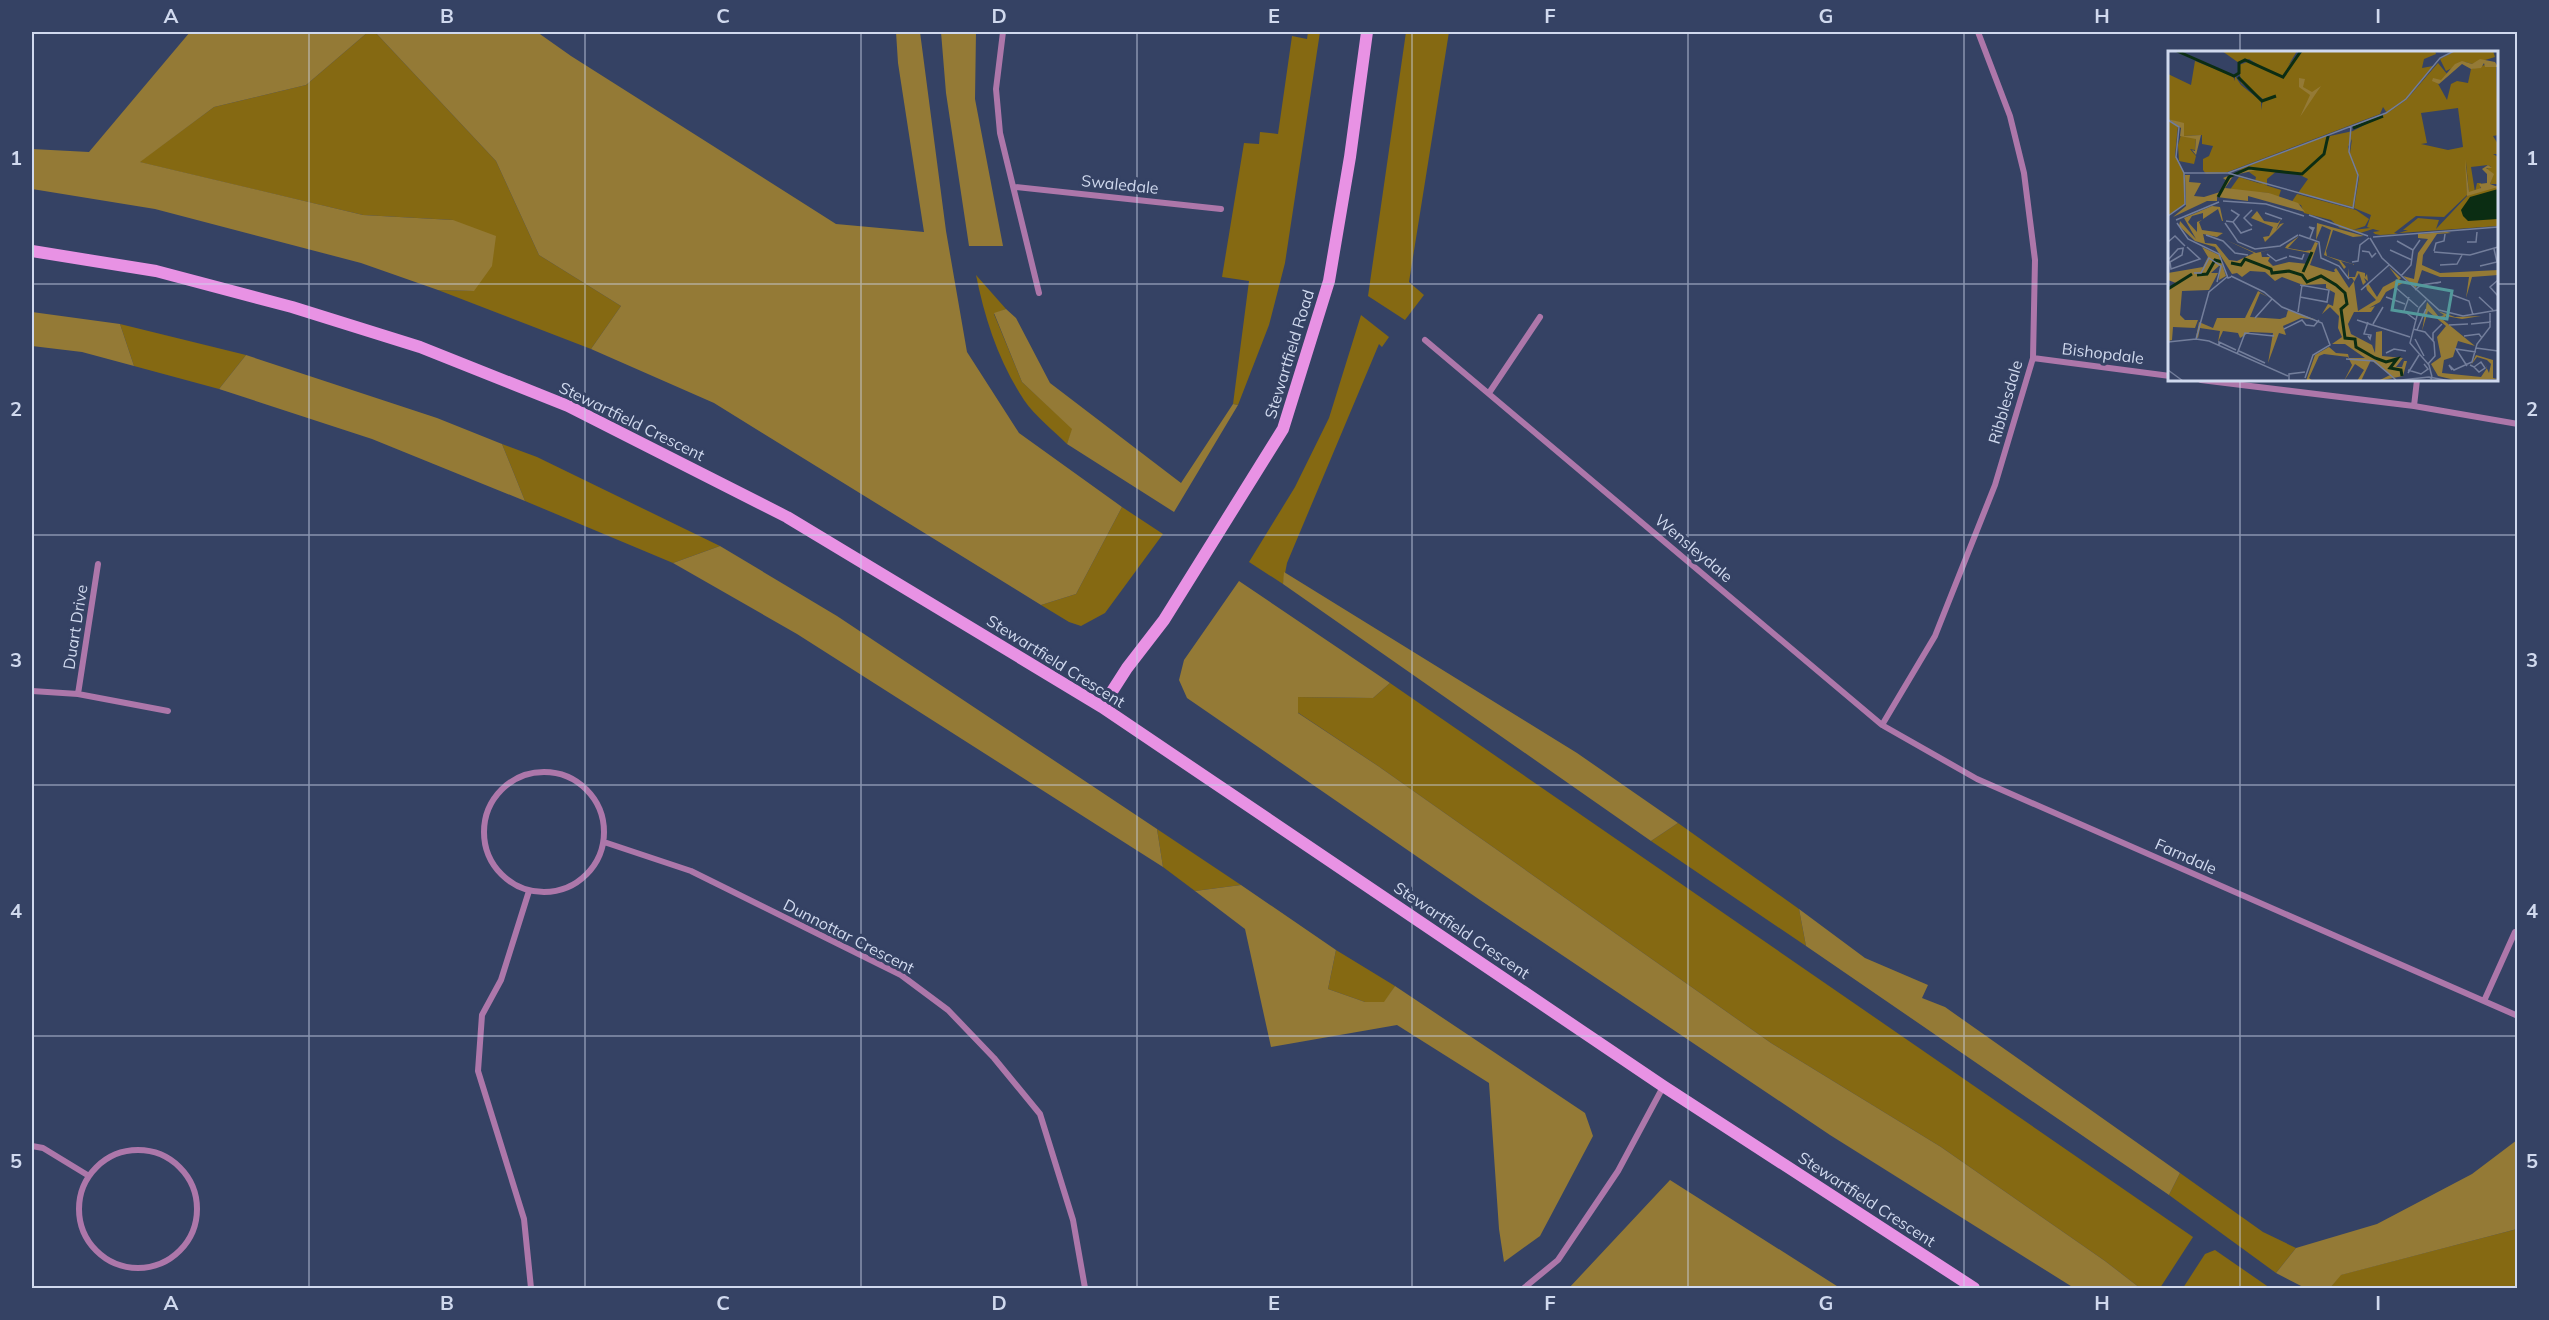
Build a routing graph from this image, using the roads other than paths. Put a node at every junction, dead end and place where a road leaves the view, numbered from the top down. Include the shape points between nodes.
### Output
1 (1003, 32) edge
2 (1367, 32) edge
3 (1978, 32) edge
4 (1015, 187) junction
5 (1221, 209) dead end
6 (32, 251) edge
7 (1039, 293) dead end
8 (1540, 317) dead end
9 (1425, 340) dead end
10 (2032, 358) junction
11 (2168, 375) edge
12 (2209, 381) edge
13 (2417, 381) edge
14 (1489, 393) junction
15 (2414, 406) junction
16 (2517, 424) edge
17 (99, 564) dead end
18 (32, 691) edge
19 (78, 694) junction
20 (1102, 707) junction
21 (168, 711) dead end
22 (1882, 724) junction
23 (604, 842) junction
24 (529, 891) junction
25 (2516, 932) dead end
26 (2484, 1000) junction
27 (2517, 1016) edge
28 (1663, 1086) junction
29 (32, 1146) edge
30 (89, 1176) junction
31 (531, 1288) edge
32 (1085, 1288) edge
33 (1524, 1288) edge
34 (1974, 1288) edge

1 - 4 street via 996,89 1000,133
2 - 20 street, Stewartfield Road via 1329,281 1283,429 1164,620
3 - 10 street, Ribblesdale via 2010,116 2024,173 2035,260
4 - 5 street, Swaledale
4 - 7 street
6 - 20 street, Stewartfield Crescent via 156,271 292,307 420,347 568,406 787,517
8 - 14 street
9 - 14 street, Wensleydale
10 - 11 street, Bishopdale
10 - 22 street, Ribblesdale via 1995,485 1935,636
12 - 15 street
13 - 15 street
14 - 22 street, Wensleydale
15 - 16 street
17 - 19 street, Duart Drive
18 - 19 street, Duart Drive
19 - 21 street, Duart Drive
20 - 28 street, Stewartfield Crescent
22 - 26 street, Farndale via 1977,779
23 - 24 street via 598,861 585,877 568,888 549,893
23 - 24 street via 604,821 597,801 582,785 564,775 542,772 521,776 503,788 484,825 486,847 494,867 509,882
23 - 32 street, Dunnottar Crescent via 702,876 901,975 948,1010 1040,1114 1073,1220
24 - 31 street via 501,980 482,1016 478,1071 524,1219
25 - 26 street
26 - 27 street, Farndale
28 - 33 street via 1618,1171 1558,1260
28 - 34 street, Stewartfield Crescent
29 - 30 street via 43,1148
30 - 30 street via 111,1155 130,1150 149,1150 168,1157 183,1169 194,1186 198,1205 188,1243 174,1257 137,1269 100,1255 80,1222 79,1203

